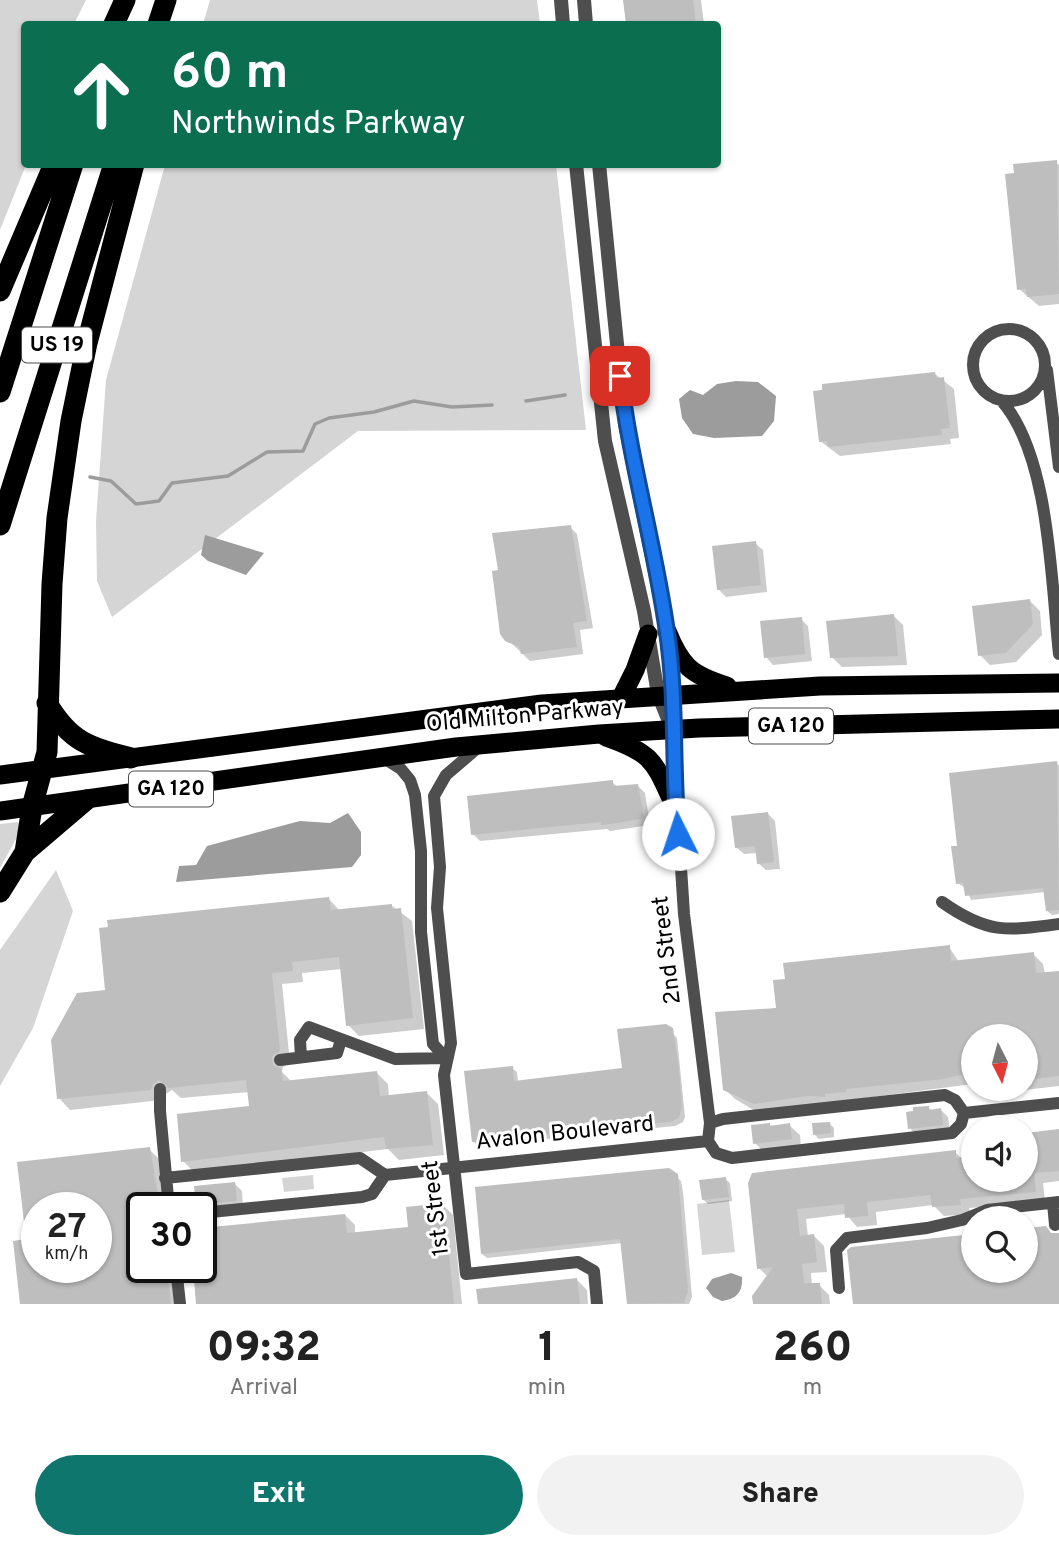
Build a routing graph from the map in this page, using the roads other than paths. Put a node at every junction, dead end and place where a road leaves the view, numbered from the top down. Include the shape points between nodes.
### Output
1 (125, 0) edge
2 (166, 0) edge
3 (176, 0) edge
4 (561, 0) edge
5 (584, 0) edge
6 (117, 21) edge
7 (159, 21) edge
8 (171, 21) edge
9 (563, 21) edge
10 (586, 21) edge
11 (52, 168) edge
12 (72, 168) edge
13 (113, 168) edge
14 (133, 168) edge
15 (576, 168) edge
16 (599, 168) edge
17 (0, 291) edge
18 (1046, 365) junction
19 (0, 392) edge
20 (1001, 400) junction
21 (1059, 467) edge
22 (0, 526) edge
23 (658, 632) junction
24 (1059, 654) edge
25 (1059, 683) edge
26 (738, 690) junction
27 (666, 694) junction
28 (621, 698) junction
29 (47, 703) junction
30 (1059, 719) edge
31 (672, 729) junction
32 (599, 734) junction
33 (481, 745) junction
34 (381, 757) junction
35 (131, 758) junction
36 (43, 770) junction
37 (0, 775) edge
38 (86, 800) junction
39 (32, 807) junction
40 (675, 807) junction
41 (0, 811) edge
42 (25, 852) junction
43 (0, 892) edge
44 (942, 902) dead end
45 (1059, 924) edge
46 (341, 1040) junction
47 (301, 1057) junction
48 (446, 1058) junction
49 (280, 1060) dead end
50 (160, 1089) dead end
51 (1059, 1103) edge
52 (964, 1113) junction
53 (710, 1123) junction
54 (708, 1141) junction
55 (453, 1167) junction
56 (385, 1175) junction
57 (165, 1178) junction
58 (167, 1192) edge
59 (1056, 1202) edge
60 (217, 1211) edge
61 (1055, 1225) dead end
62 (178, 1283) edge
63 (839, 1288) dead end
64 (180, 1304) edge
65 (597, 1304) edge

1 - 6 highway
2 - 7 highway
3 - 8 highway
4 - 9 street
5 - 10 street
11 - 17 highway
12 - 19 highway, US 19
13 - 22 highway, US 19
14 - 29 highway via 71,421 57,518
15 - 23 street via 605,441
16 - 23 street via 625,424
18 - 20 street via 1040,385 1032,393
18 - 20 street via 1040,344 1021,330 988,335 974,355 975,378 981,388
18 - 21 street
20 - 24 street via 1013,414 1030,452 1042,504
23 - 26 highway via 694,674
23 - 27 street
23 - 28 highway
25 - 26 highway, Old Milton Parkway / GA 120
26 - 27 highway, Old Milton Parkway / GA 120
27 - 28 highway, Old Milton Parkway / GA 120
27 - 31 street
28 - 35 highway, Old Milton Parkway / GA 120 via 396,721
29 - 35 highway via 77,740
29 - 36 highway
30 - 31 highway, Old Milton Parkway / GA 120
31 - 32 highway, Old Milton Parkway / GA 120
31 - 40 street, 2nd Street
32 - 33 highway, Old Milton Parkway / GA 120
32 - 40 highway via 649,756
33 - 34 highway, Old Milton Parkway / GA 120
33 - 48 street, 1st Street via 446,775 434,796 440,867 437,908 451,1043
34 - 38 highway, Old Milton Parkway / GA 120
34 - 48 street, 1st Street via 401,769 415,795 421,851 421,932 433,1044
35 - 36 highway, Old Milton Parkway / GA 120
36 - 37 highway, Old Milton Parkway / GA 120
36 - 39 highway
38 - 39 highway, Old Milton Parkway / GA 120
38 - 42 highway
39 - 41 highway, Old Milton Parkway / GA 120
39 - 42 highway
40 - 53 street, 2nd Street
42 - 43 highway
44 - 45 street via 971,922 993,928
46 - 47 street via 337,1053
46 - 47 street via 309,1027 300,1040
46 - 48 street via 395,1059
47 - 49 street
48 - 55 street, 1st Street
50 - 57 street
51 - 52 street
52 - 53 street via 955,1100 945,1096
52 - 54 street via 952,1133 732,1158 716,1153
53 - 54 street
54 - 55 street, Avalon Boulevard
55 - 56 street, Avalon Boulevard
55 - 65 street, 1st Street via 466,1274 578,1262 594,1271
56 - 57 street via 360,1158
56 - 60 street via 372,1194 362,1197
57 - 58 street
59 - 61 street
59 - 63 street via 987,1210 927,1228 847,1238 836,1250
62 - 64 street

